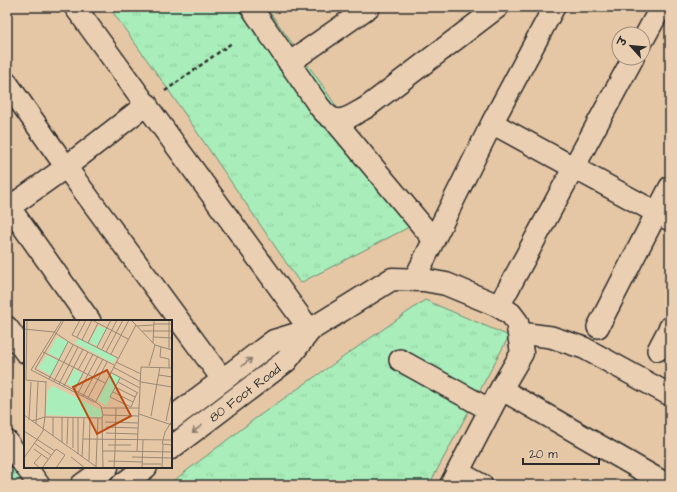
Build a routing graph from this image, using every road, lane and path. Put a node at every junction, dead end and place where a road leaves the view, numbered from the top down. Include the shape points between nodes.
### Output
1 (75, 7) edge
2 (251, 7) edge
3 (369, 7) edge
4 (498, 7) edge
5 (554, 7) edge
6 (661, 7) edge
7 (651, 26) edge
8 (233, 42) dead end
9 (289, 63) junction
10 (629, 66) edge
11 (7, 83) edge
12 (147, 104) junction
13 (335, 121) junction
14 (492, 123) junction
15 (66, 167) junction
16 (574, 169) junction
17 (670, 187) edge
18 (8, 207) edge
19 (663, 217) edge
20 (434, 240) junction
21 (414, 280) junction
22 (499, 306) junction
23 (89, 320) edge
24 (7, 327) edge
25 (598, 327) dead end
26 (670, 327) edge
27 (310, 330) junction
28 (520, 333) junction
29 (658, 350) dead end
30 (24, 351) edge
31 (400, 360) dead end
32 (223, 380) junction
33 (501, 389) junction
34 (670, 395) edge
35 (490, 410) junction
36 (172, 419) edge
37 (7, 441) edge
38 (172, 447) edge
39 (24, 465) edge
40 (26, 468) edge
41 (106, 468) edge
42 (145, 468) edge
43 (454, 478) edge
44 (39, 485) edge
45 (82, 485) edge
46 (122, 485) edge
47 (482, 485) edge
48 (668, 485) edge

1 - 12 street
2 - 9 street
3 - 9 street
4 - 13 street via 367,107 347,119
5 - 14 street
6 - 7 street
8 - 12 path
9 - 13 street via 326,116
10 - 16 street
11 - 15 street
12 - 15 street
12 - 27 street
13 - 20 street
14 - 16 street
14 - 20 street
15 - 18 street
15 - 32 street
16 - 19 street
16 - 22 street
17 - 19 street
18 - 23 street
19 - 25 street
20 - 21 street
21 - 22 street via 446,284
21 - 27 street, 80 Foot Road via 392,279
22 - 28 street via 518,322
24 - 30 street
26 - 29 street
32 -> 27 street, 80 Foot Road via 274,341
27 -> 38 street, 80 Foot Road via 286,361
28 - 33 street via 522,353
28 - 34 street via 551,337 584,348
31 - 35 street
32 - 36 street, 80 Foot Road
33 - 35 street
33 - 48 street
35 - 43 street
37 - 39 street
40 - 44 street
41 - 45 street
42 - 46 street
43 - 47 street

